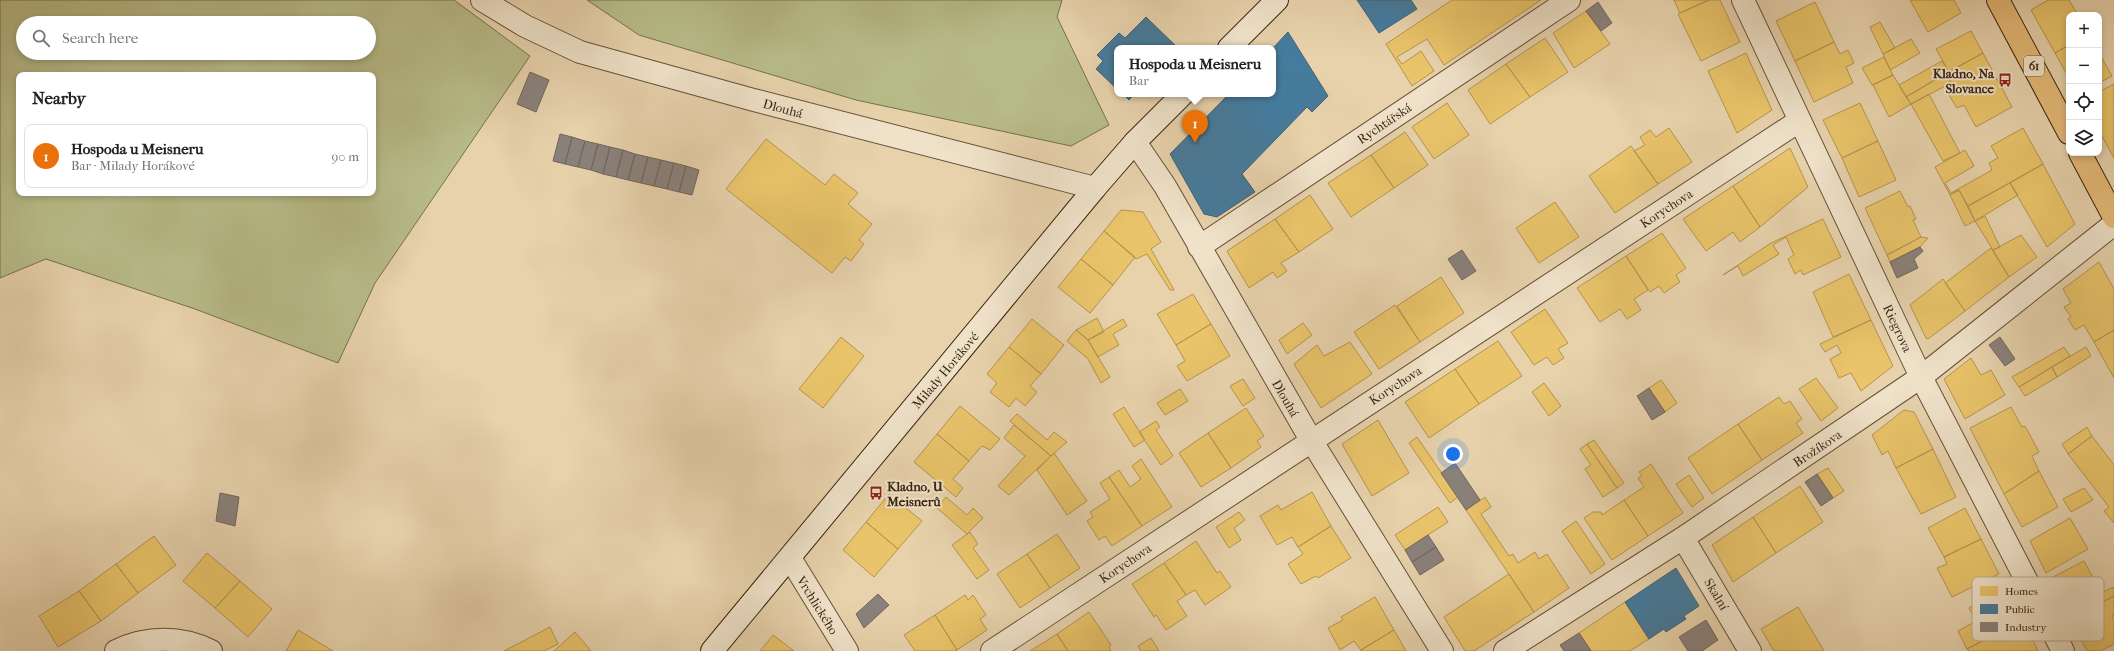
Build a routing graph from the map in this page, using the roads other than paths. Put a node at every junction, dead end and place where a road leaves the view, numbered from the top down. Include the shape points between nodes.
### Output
1 (482, 0) edge
2 (1277, 0) edge
3 (1570, 0) edge
4 (1743, 0) edge
5 (1998, 0) edge
6 (1232, 45) edge
7 (1180, 97) edge
8 (1799, 121) junction
9 (2066, 126) edge
10 (1135, 142) junction
11 (2082, 156) edge
12 (1095, 188) junction
13 (2114, 217) edge
14 (2114, 224) edge
15 (1199, 247) junction
16 (1921, 377) junction
17 (1311, 440) junction
18 (1683, 538) junction
19 (790, 558) junction
20 (2025, 577) edge
21 (2058, 641) edge
22 (116, 651) edge
23 (211, 651) edge
24 (712, 651) edge
25 (847, 651) edge
26 (992, 651) edge
27 (1442, 651) edge
28 (1505, 651) edge
29 (1750, 651) edge
30 (2063, 651) edge

1 - 12 street, Dlouhá via 525,26 580,52
2 - 6 street
3 - 15 street, Rychtářská
4 - 8 street, Riegrova
5 - 9 main road, 61
7 - 10 street, Milady Horákové
8 - 16 street, Riegrova
8 - 17 street, Korychova
10 - 12 street, Milady Horákové
10 - 15 street, Dlouhá
11 - 13 main road
12 - 19 street, Milady Horákové
14 - 16 street, Brožíkova
15 - 17 street, Dlouhá
16 - 18 street, Brožíkova
16 - 20 street, Riegrova
17 - 26 street, Korychova
17 - 27 street, Dlouhá
18 - 28 street, Brožíkova
18 - 29 street, Skalní
19 - 24 street, Milady Horákové
19 - 25 street, Vrchlického
21 - 30 street, Riegrova
22 - 23 street via 127,646 172,639 196,643

